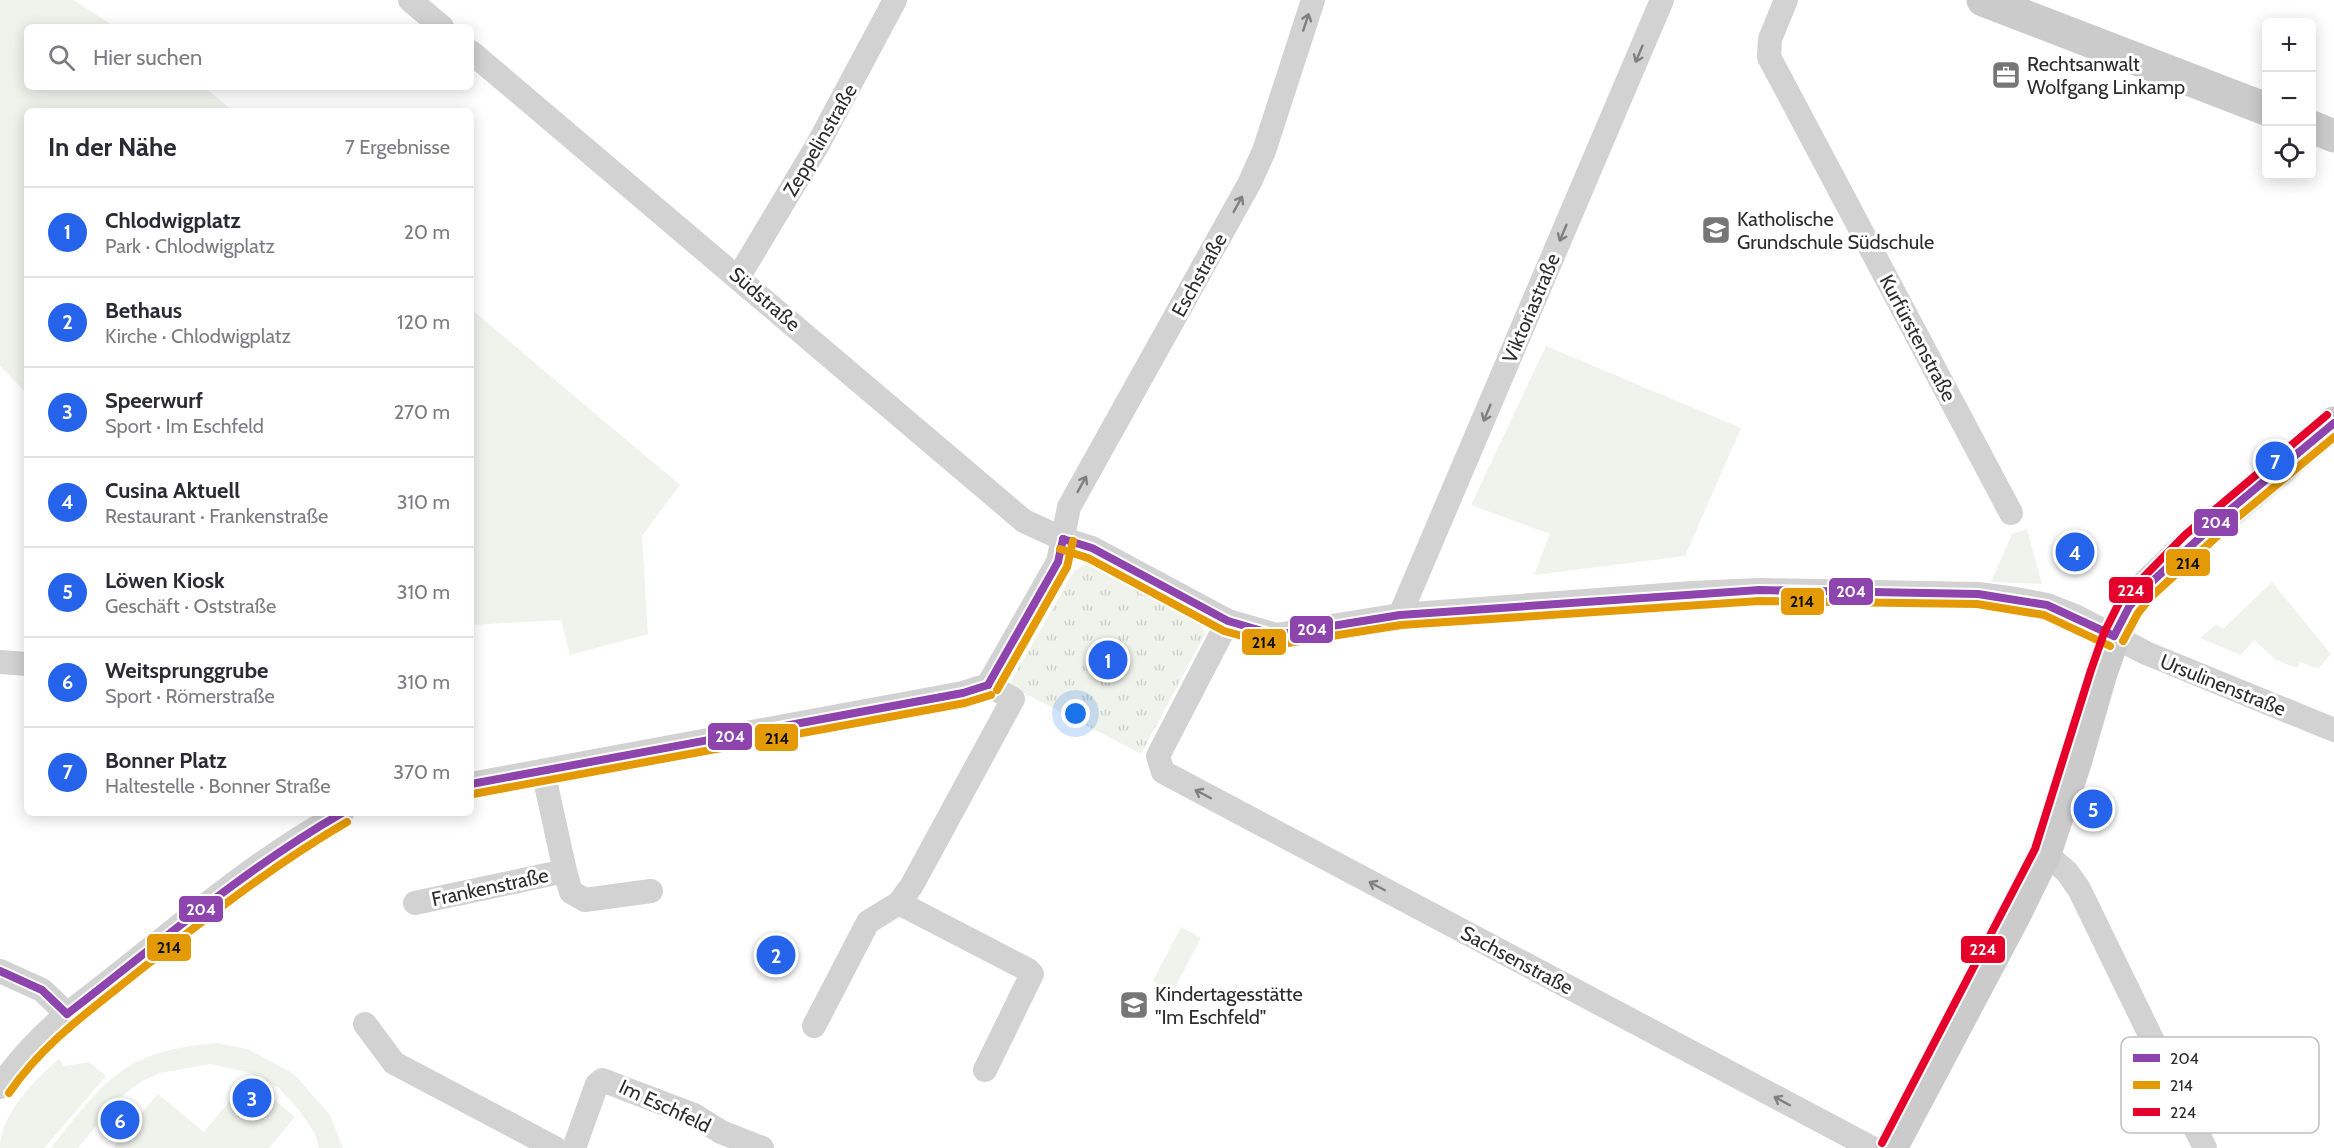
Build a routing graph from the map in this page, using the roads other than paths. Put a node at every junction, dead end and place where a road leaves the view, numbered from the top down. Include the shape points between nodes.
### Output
1 (410, 0) edge
2 (895, 0) edge
3 (1313, 0) edge
4 (1662, 0) edge
5 (1786, 0) edge
6 (1983, 0) edge
7 (438, 24) edge
8 (474, 55) edge
9 (2262, 108) edge
10 (2316, 129) edge
11 (2334, 136) edge
12 (739, 276) junction
13 (2334, 423) edge
14 (2011, 513) dead end
15 (1063, 539) junction
16 (1400, 615) junction
17 (1228, 621) junction
18 (2114, 636) junction
19 (0, 662) edge
20 (24, 664) edge
21 (988, 685) junction
22 (2334, 730) edge
23 (543, 771) junction
24 (474, 783) edge
25 (336, 816) edge
26 (2045, 853) junction
27 (565, 871) junction
28 (651, 891) dead end
29 (415, 903) dead end
30 (899, 903) junction
31 (0, 971) edge
32 (68, 1014) junction
33 (365, 1024) dead end
34 (814, 1026) dead end
35 (2151, 1037) edge
36 (985, 1070) dead end
37 (0, 1086) edge
38 (2198, 1133) edge
39 (555, 1148) edge
40 (574, 1148) edge
41 (762, 1148) edge
42 (1872, 1148) edge
43 (1891, 1148) edge
44 (2205, 1148) edge

1 - 7 street
2 - 12 street, Zeppelinstraße via 817,146
15 -> 3 street, Eschstraße via 1069,507 1249,184 1264,151
4 -> 16 street, Viktoriastraße
5 - 14 street, Kurfürstenstraße via 1770,39 1769,57
6 - 9 street
8 - 12 street, Südstraße
10 - 11 street
12 - 15 street, Südstraße via 1002,504 1024,521
13 - 18 street via 2140,592
15 - 17 street, Südstraße via 1092,548
15 - 21 street, Eschstraße via 1058,562
16 - 17 street via 1276,635
16 - 18 street via 1759,590 1978,594 2047,605
42 -> 17 street, Sachsenstraße via 1163,772 1158,756
18 - 22 street, Ursulinenstraße
18 - 26 street
19 - 20 street
21 - 23 street via 963,693
21 - 30 street via 1013,699
23 - 24 street
23 - 27 street, Frankenstraße
25 - 32 street via 250,871
26 - 35 street via 2079,889
26 - 43 street
27 - 28 street, Frankenstraße via 571,892 585,900
27 - 29 street, Frankenstraße
30 - 34 street via 868,922
30 - 36 street via 1032,974
31 - 32 street via 42,990
32 - 37 street via 42,1035
33 - 39 street via 394,1063
38 - 44 street
40 - 41 street, Im Eschfeld via 597,1084 602,1080 694,1115 721,1132

